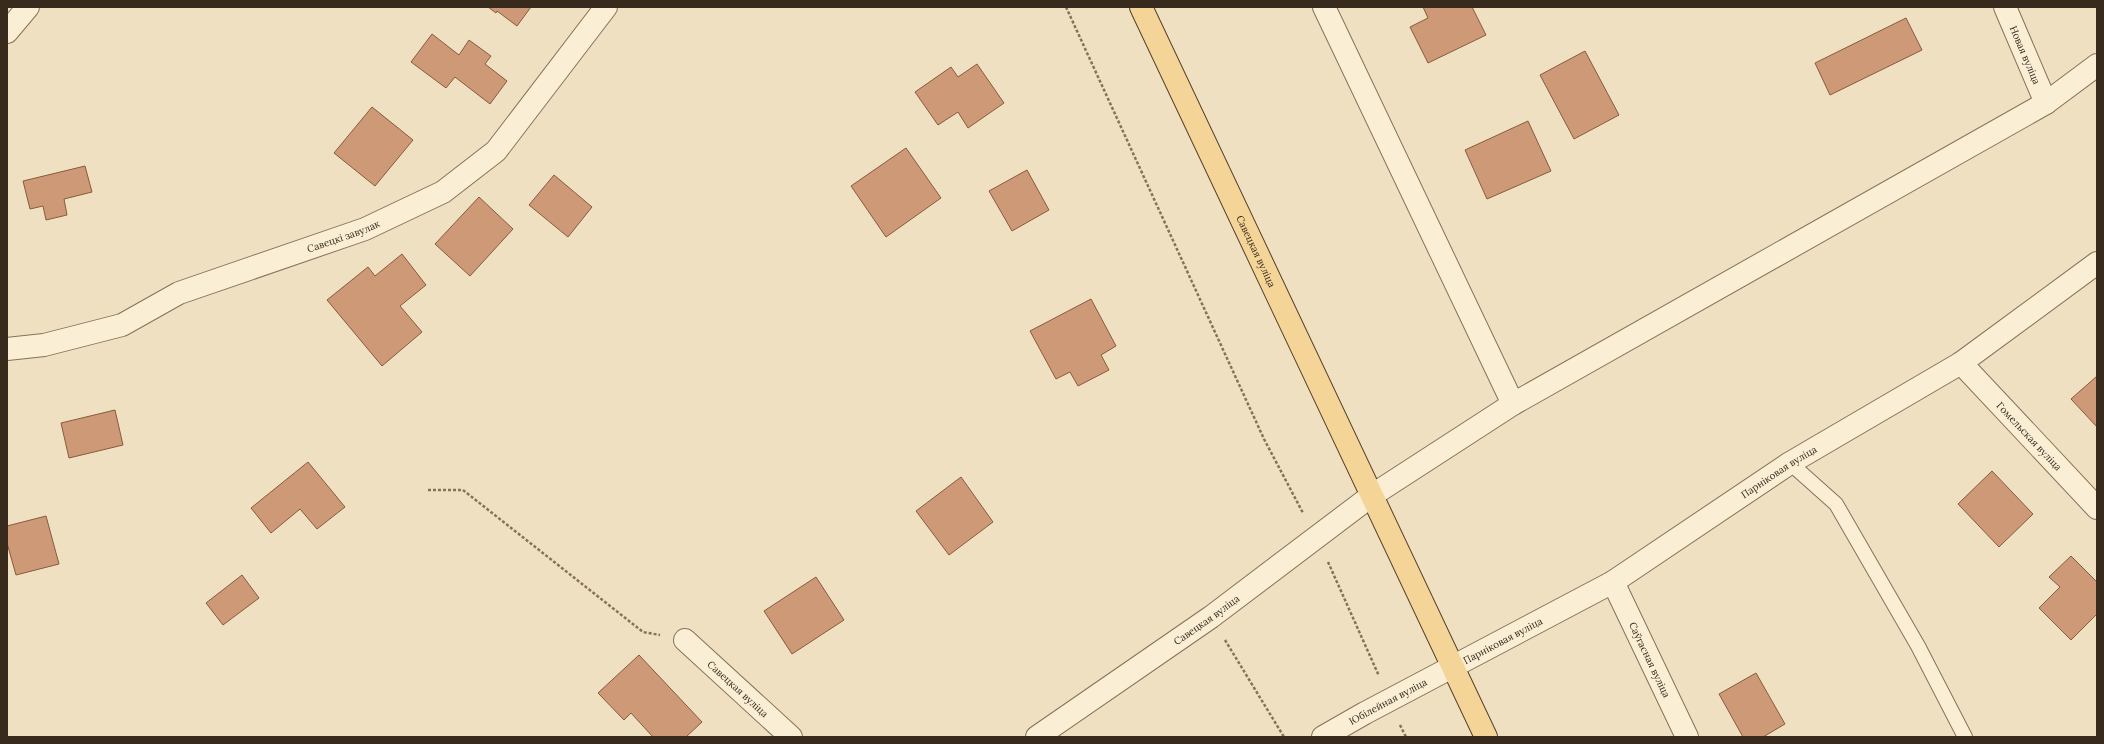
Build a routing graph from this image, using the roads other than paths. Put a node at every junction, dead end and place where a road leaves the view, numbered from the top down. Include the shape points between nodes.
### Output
1 (28, 7) edge
2 (606, 7) edge
3 (1141, 7) edge
4 (1324, 7) edge
5 (2005, 7) edge
6 (7, 32) edge
7 (2097, 65) edge
8 (2046, 102) junction
9 (2097, 263) edge
10 (7, 349) edge
11 (1961, 364) junction
12 (1513, 404) junction
13 (1790, 464) junction
14 (1371, 496) junction
15 (2097, 508) edge
16 (1613, 582) junction
17 (685, 640) road end
18 (1452, 667) junction
19 (791, 737) edge
20 (1037, 737) edge
21 (1323, 737) edge
22 (1486, 737) edge
23 (1687, 737) edge
24 (1965, 737) edge

1 - 6 street
2 - 10 street, Савецкі завулак via 496,151 443,192 365,229 179,293 122,325 44,345
3 - 14 main road, Савецкая вуліца
4 - 12 street
5 - 8 street, Новая вуліца
7 - 8 street
8 - 12 street
9 - 11 street, Парніковая вуліца
11 - 13 street, Парніковая вуліца
11 - 15 street, Гомельская вуліца
12 - 14 street
13 - 16 street, Парніковая вуліца
13 - 24 lane via 1836,504 1918,646
14 - 18 main road, Савецкая вуліца
14 - 20 street, Савецкая вуліца via 1211,617
16 - 18 street, Парніковая вуліца
16 - 23 street, Саўгасная вуліца
17 - 19 street, Савецкая вуліца
18 - 21 street, Юбілейная вуліца
18 - 22 main road, Савецкая вуліца

